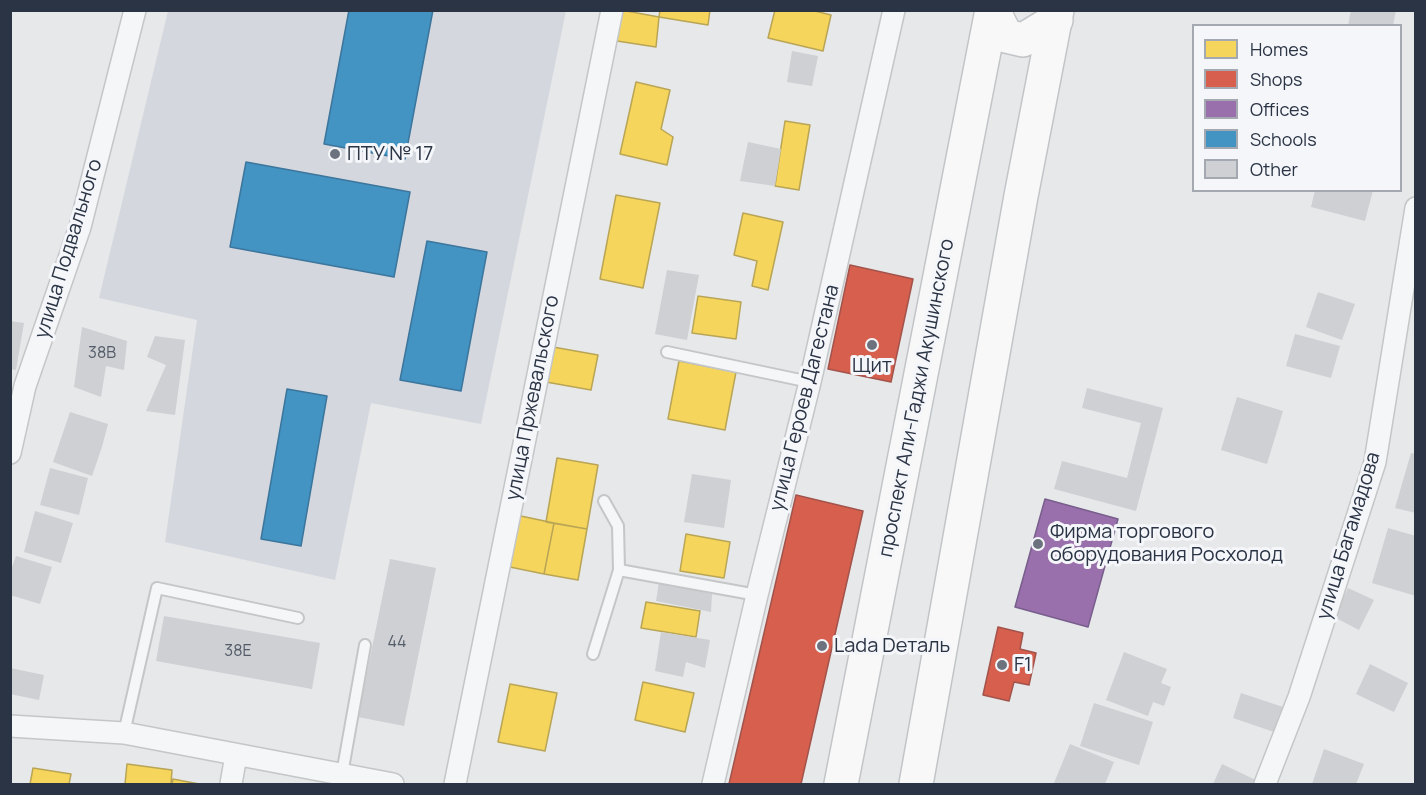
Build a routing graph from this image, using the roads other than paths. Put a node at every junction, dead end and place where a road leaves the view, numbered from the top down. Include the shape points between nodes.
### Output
1 (135, 10) edge
2 (612, 10) edge
3 (894, 10) edge
4 (993, 10) edge
5 (1057, 15) edge
6 (1416, 208) edge
7 (667, 352) dead end
8 (810, 382) junction
9 (10, 453) edge
10 (604, 501) dead end
11 (619, 570) junction
12 (757, 595) junction
13 (298, 618) dead end
14 (365, 645) dead end
15 (592, 654) dead end
16 (10, 726) edge
17 (124, 733) junction
18 (236, 756) junction
19 (342, 774) junction
20 (231, 784) edge
21 (393, 784) edge
22 (455, 784) edge
23 (713, 784) edge
24 (841, 784) edge
25 (916, 784) edge
26 (1265, 784) edge

1 - 9 street, улица Подвального via 80,227 25,386
2 - 22 street, улица Пржевальского
3 - 8 street, улица Героев Дагестана
4 - 5 main road via 1006,36 1023,40
4 - 24 main road, проспект Али-Гаджи Акушинского
5 - 25 main road
6 - 26 street, улица Багамадова via 1375,462 1299,697
7 - 8 lane
8 - 12 street, улица Героев Дагестана
10 - 11 lane via 618,526
11 - 12 lane
11 - 15 lane
12 - 23 street, улица Героев Дагестана
13 - 17 lane via 157,588
14 - 19 lane
16 - 17 street
17 - 18 street
18 - 19 street
18 - 20 street
19 - 21 street

